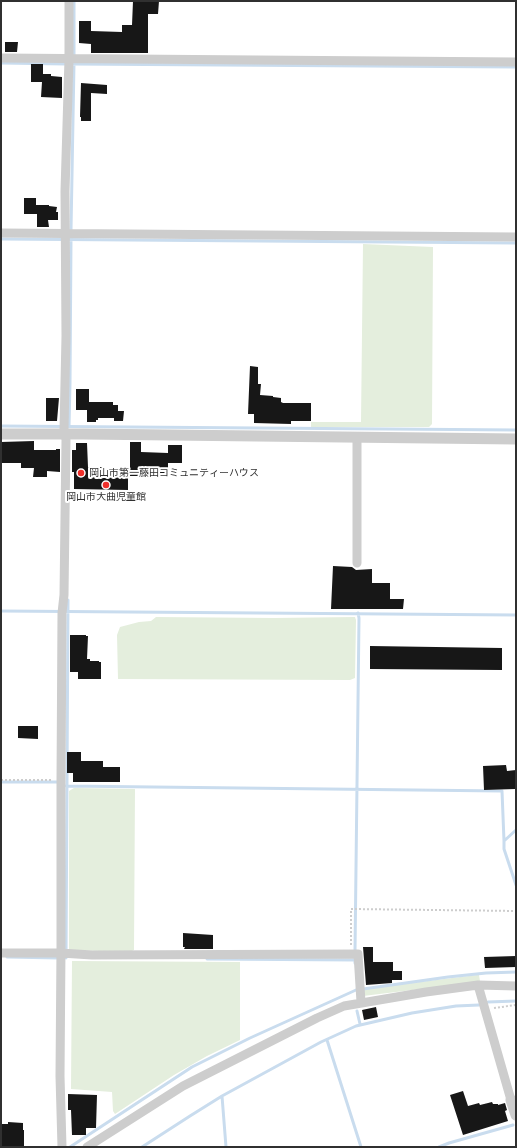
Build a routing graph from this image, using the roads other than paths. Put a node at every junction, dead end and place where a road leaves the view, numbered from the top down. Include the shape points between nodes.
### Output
1 (69, 1) edge
2 (1, 58) edge
3 (72, 59) junction
4 (516, 62) edge
5 (1, 233) edge
6 (516, 237) edge
7 (66, 238) junction
8 (65, 429) junction
9 (1, 434) edge
10 (357, 437) junction
11 (516, 439) edge
12 (357, 563) dead end
13 (1, 953) edge
14 (63, 955) junction
15 (478, 986) junction
16 (516, 986) edge
17 (361, 1002) junction
18 (511, 1100) joint
19 (516, 1115) edge
20 (62, 1147) edge
21 (87, 1147) edge

1 - 3 street
2 - 3 street
3 - 4 street
3 - 7 street via 65,191
5 - 7 street
6 - 7 street
7 - 8 street
8 - 9 street
8 - 10 street
8 - 14 street via 61,781
10 - 11 street
10 - 12 street
13 - 14 street
14 - 17 street via 358,954
14 - 20 street via 60,1076
15 - 16 street
15 - 17 street
15 - 18 street
17 - 21 street via 316,1018 183,1086
18 - 19 street

